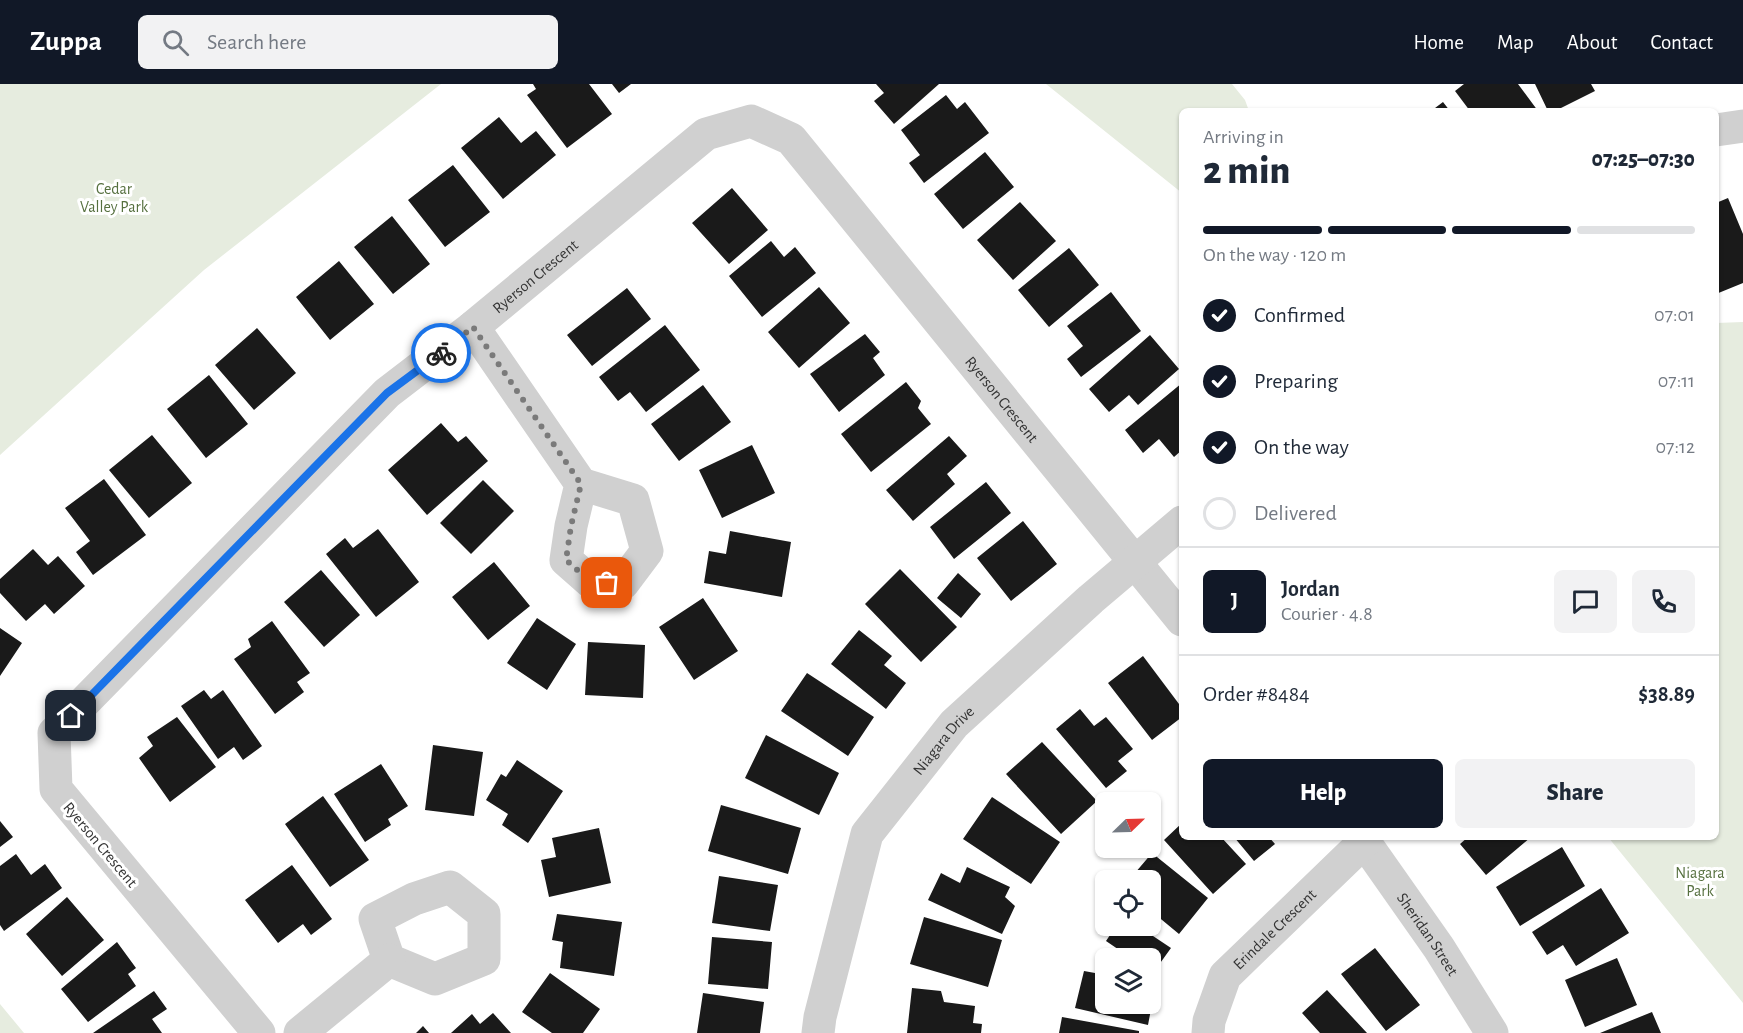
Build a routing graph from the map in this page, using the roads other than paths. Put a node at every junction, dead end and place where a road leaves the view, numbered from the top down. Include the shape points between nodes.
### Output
1 (1743, 126) edge
2 (1719, 130) edge
3 (473, 327) junction
4 (581, 484) dead end
5 (1179, 524) edge
6 (1134, 562) junction
7 (1179, 616) edge
8 (1362, 840) edge
9 (1364, 840) edge
10 (389, 960) dead end
11 (259, 1033) edge
12 (300, 1033) edge
13 (818, 1033) edge
14 (1208, 1033) edge
15 (1492, 1033) edge

1 - 2 street
3 - 4 street
3 - 6 street, Ryerson Crescent via 706,134 752,121 791,139
3 - 11 street, Ryerson Crescent via 387,393 54,733 56,789
5 - 6 street, Niagara Drive
6 - 7 street
6 - 13 street, Niagara Drive via 954,724 867,834
8 - 14 street, Erindale Crescent via 1225,976
9 - 15 street, Sheridan Street via 1440,948
10 - 12 street

